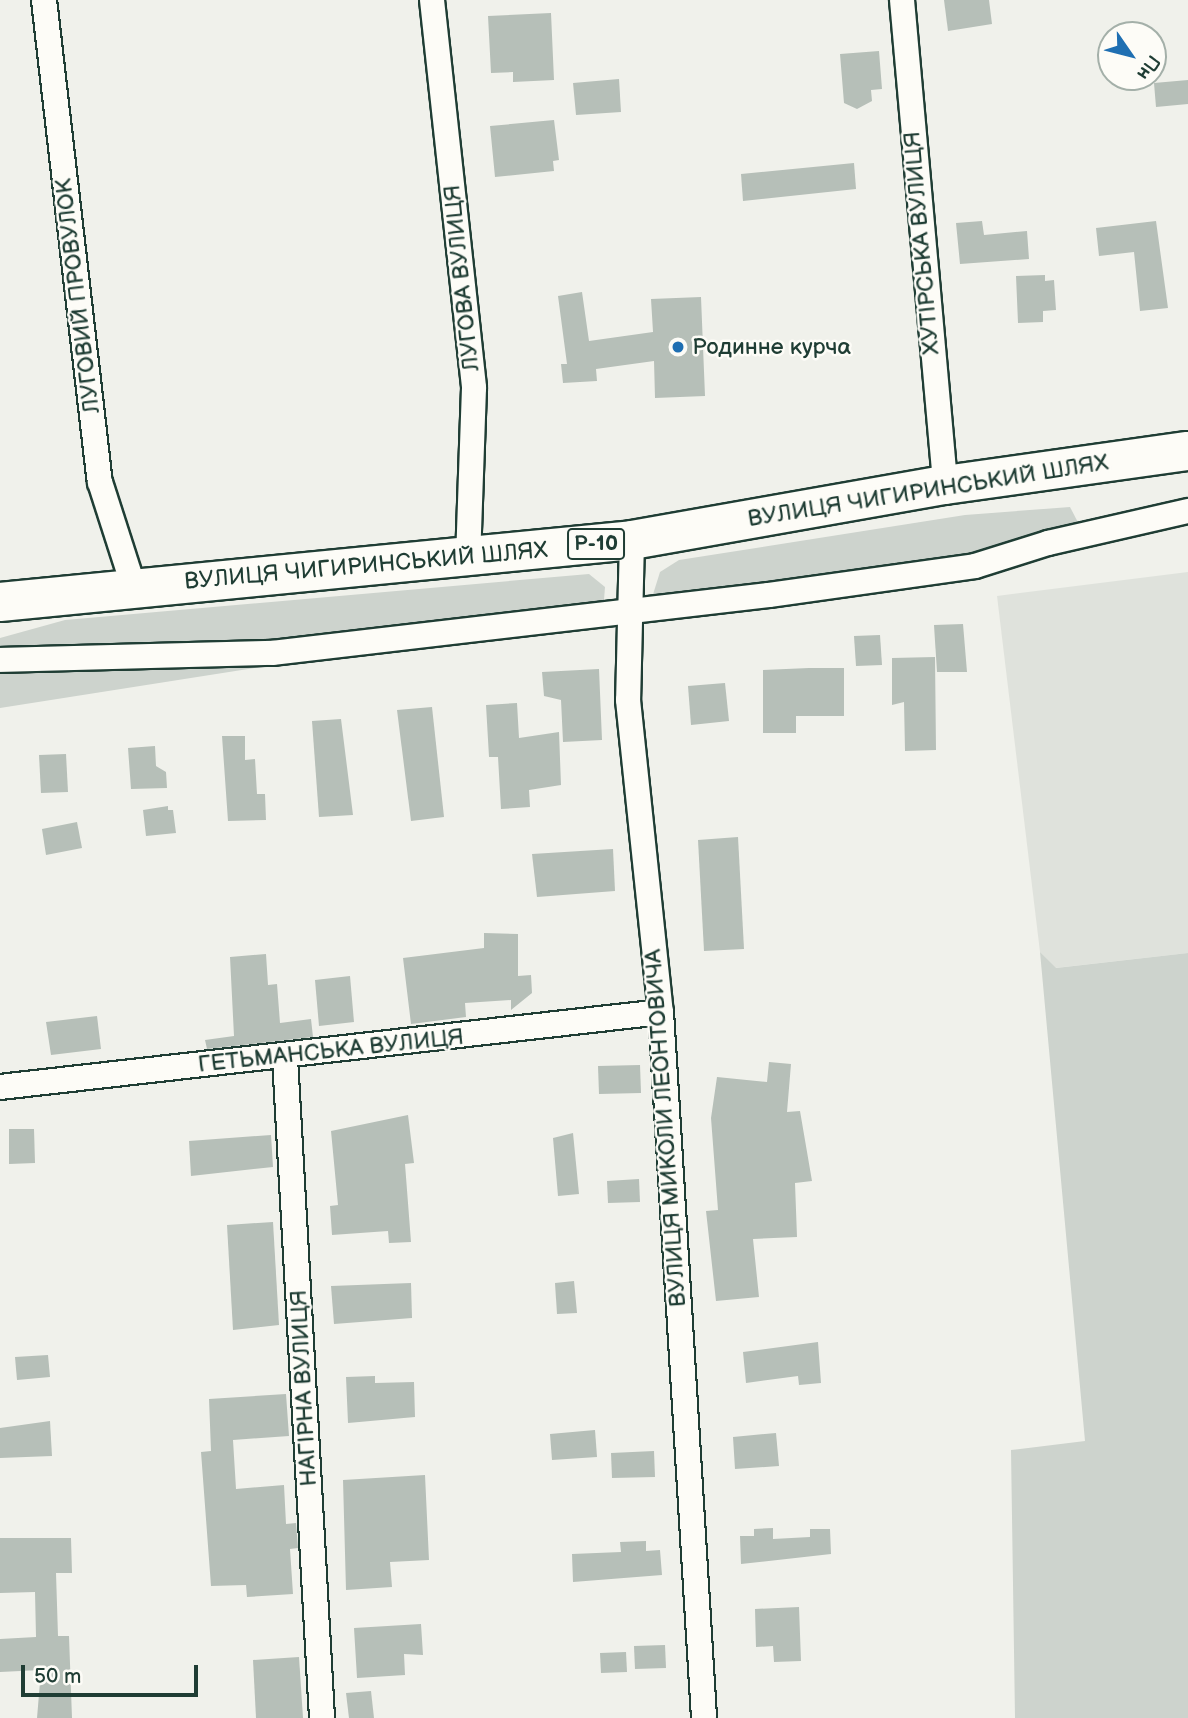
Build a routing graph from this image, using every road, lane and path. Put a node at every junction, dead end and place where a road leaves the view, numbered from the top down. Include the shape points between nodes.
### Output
1 (44, 0) edge
2 (432, 0) edge
3 (902, 0) edge
4 (1188, 451) edge
5 (946, 485) junction
6 (1188, 511) edge
7 (632, 540) junction
8 (468, 557) junction
9 (134, 588) junction
10 (0, 602) edge
11 (628, 611) junction
12 (0, 660) edge
13 (661, 1012) junction
14 (285, 1058) junction
15 (0, 1087) edge
16 (322, 1718) edge
17 (704, 1718) edge

1 - 9 street, ЛУГОВИЙ ПРОВУЛОК via 100,482
2 - 8 street, ЛУГОВА ВУЛИЦЯ via 474,388
3 - 5 street, ХУТІРСЬКА ВУЛИЦЯ
4 - 5 main road, ВУЛИЦЯ ЧИГИРИНСЬКИЙ ШЛЯХ / Р-10
5 - 7 main road, ВУЛИЦЯ ЧИГИРИНСЬКИЙ ШЛЯХ / Р-10
6 - 11 street via 1048,543 975,566
7 - 8 main road, ВУЛИЦЯ ЧИГИРИНСЬКИЙ ШЛЯХ / Р-10
7 - 11 street, ВУЛИЦЯ МИКОЛИ ЛЕОНТОВИЧА
8 - 9 main road, ВУЛИЦЯ ЧИГИРИНСЬКИЙ ШЛЯХ / Р-10
9 - 10 main road, ВУЛИЦЯ ЧИГИРИНСЬКИЙ ШЛЯХ / Р-10
11 - 12 street via 272,653
11 - 13 street, ВУЛИЦЯ МИКОЛИ ЛЕОНТОВИЧА via 628,700
13 - 14 street, ГЕТЬМАНСЬКА ВУЛИЦЯ
13 - 17 street, ВУЛИЦЯ МИКОЛИ ЛЕОНТОВИЧА
14 - 15 street, ГЕТЬМАНСЬКА ВУЛИЦЯ
14 - 16 street, НАГІРНА ВУЛИЦЯ

